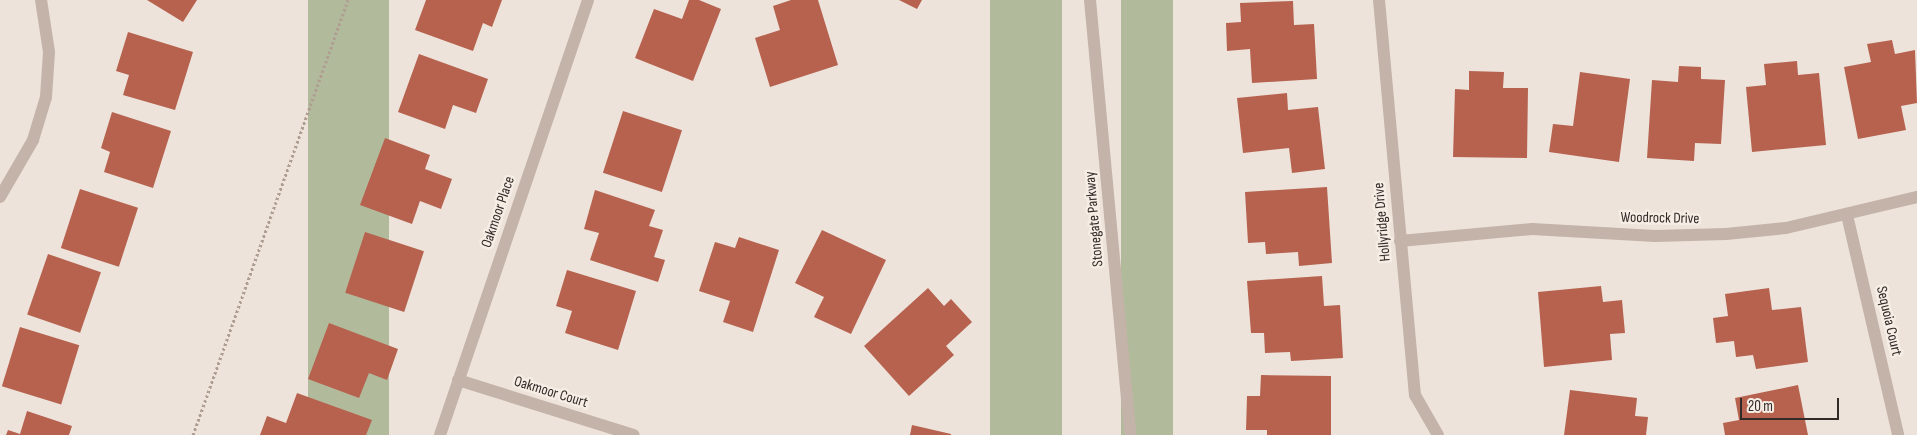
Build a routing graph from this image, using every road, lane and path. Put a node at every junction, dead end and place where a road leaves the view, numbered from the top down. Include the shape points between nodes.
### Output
1 (41, 0) edge
2 (348, 0) edge
3 (588, 0) edge
4 (1090, 0) edge
5 (1379, 0) edge
6 (0, 197) edge
7 (1917, 197) edge
8 (1847, 215) junction
9 (1400, 240) junction
10 (458, 380) junction
11 (194, 435) edge
12 (440, 435) edge
13 (634, 435) edge
14 (1130, 435) edge
15 (1438, 435) edge
16 (1898, 435) edge

1 - 6 street via 49,52 46,97 33,140
2 - 11 path
3 - 10 street, Oakmoor Place
4 - 14 street, Stonegate Parkway
5 - 9 street, Hollyridge Drive
7 - 8 street, Woodrock Drive
8 - 9 street, Woodrock Drive via 1786,228 1698,236 1532,229
8 - 16 street, Sequoia Court
9 - 15 street, Hollyridge Drive via 1415,395
10 - 12 street, Oakmoor Place
10 - 13 street, Oakmoor Court

